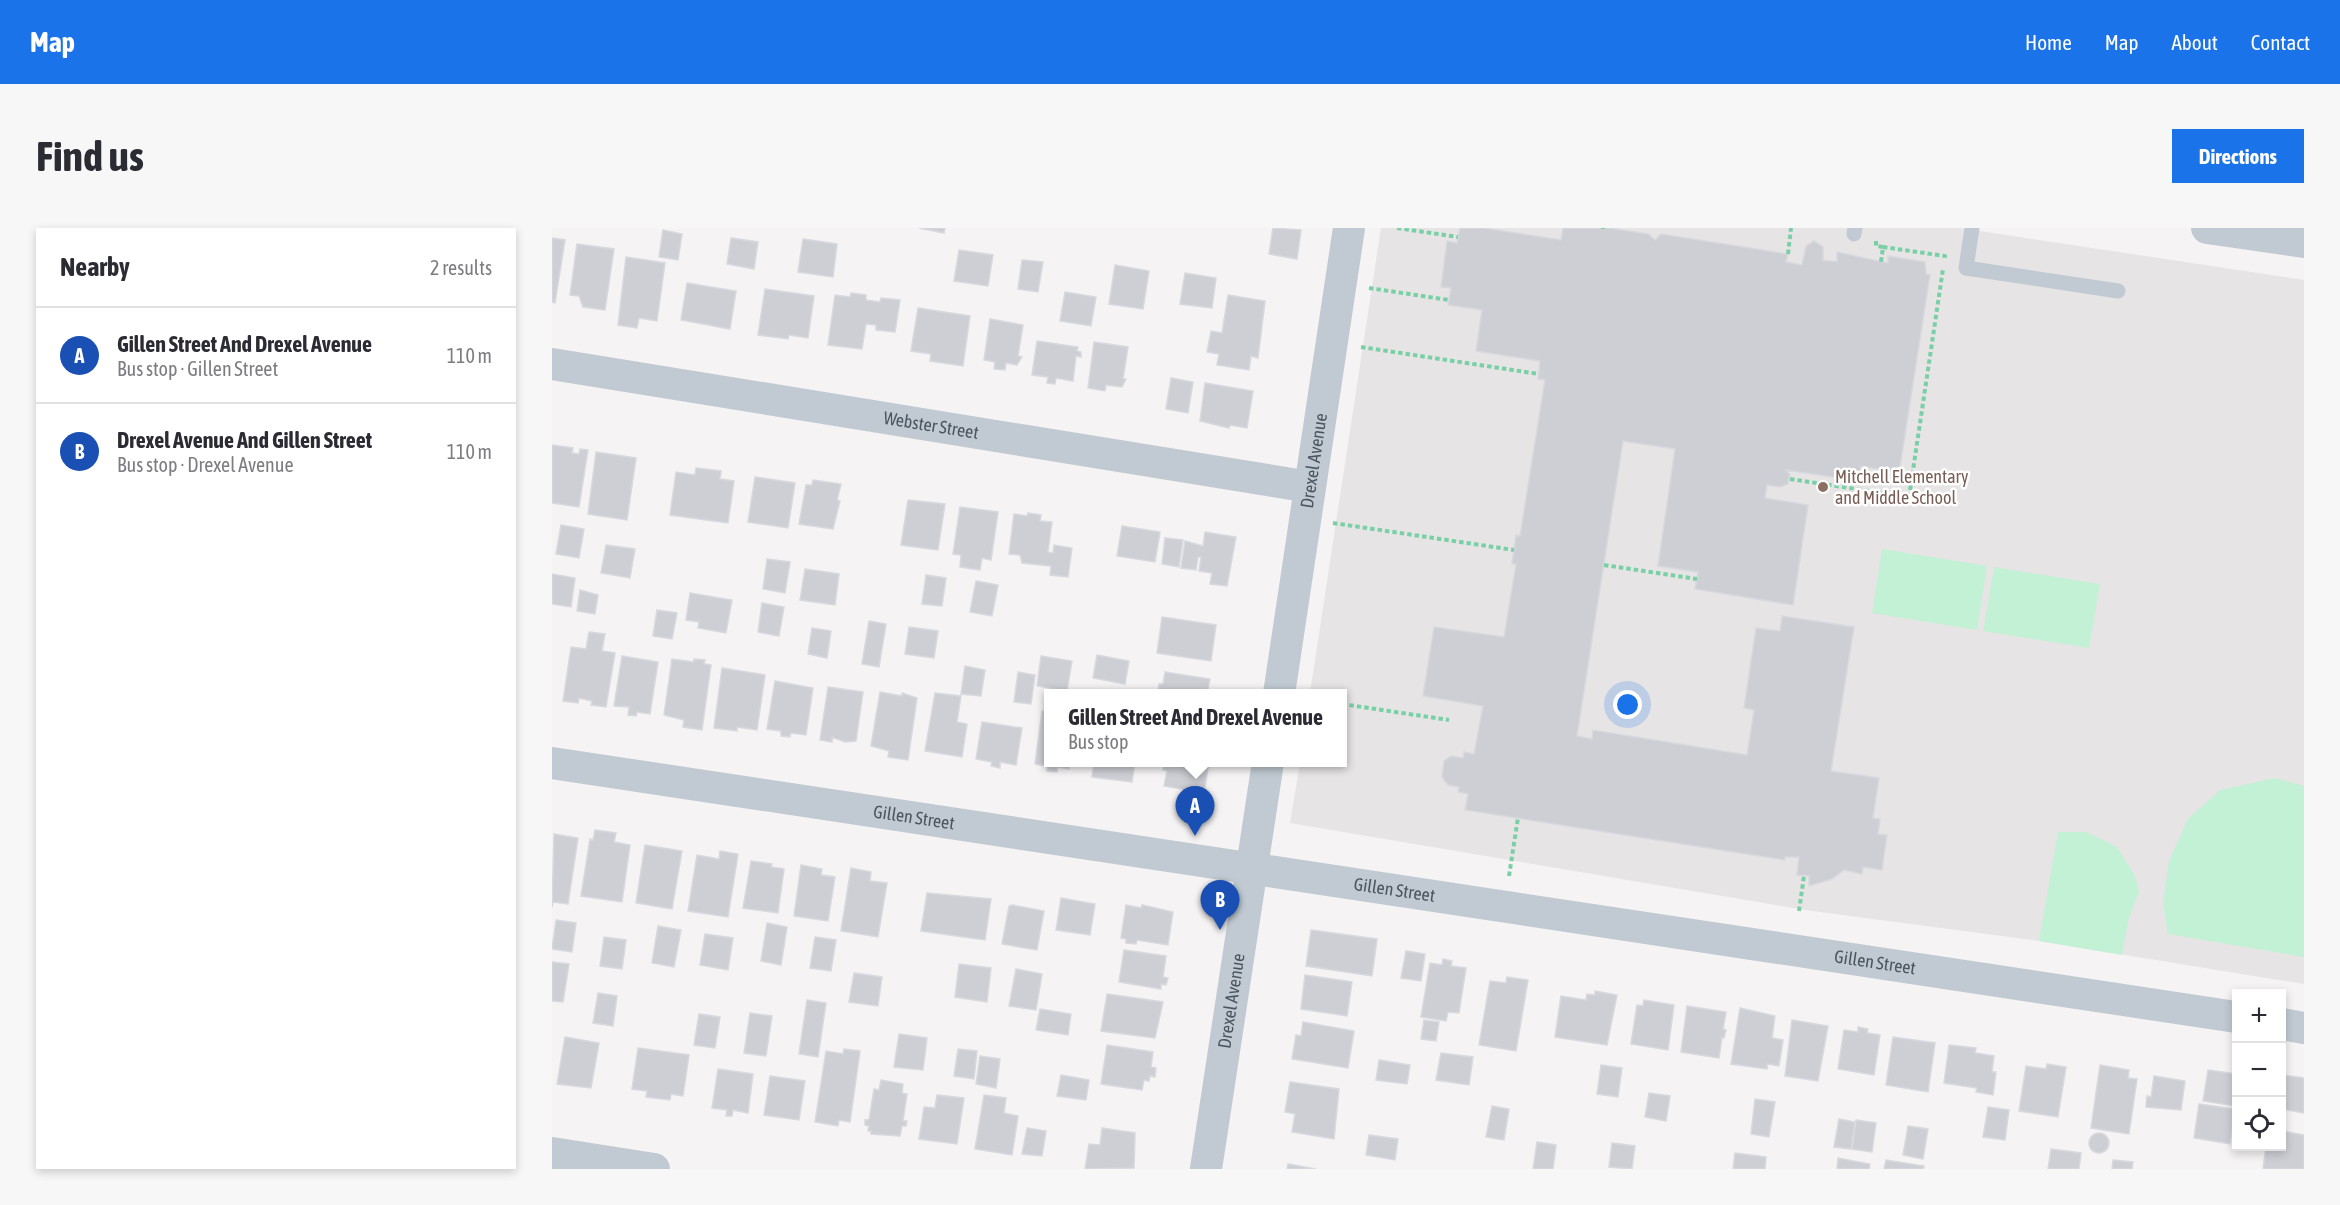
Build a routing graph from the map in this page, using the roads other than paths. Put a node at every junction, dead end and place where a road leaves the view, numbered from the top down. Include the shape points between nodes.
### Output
1 (1349, 228) edge
2 (1972, 228) edge
3 (2207, 228) edge
4 (2304, 242) edge
5 (2118, 291) dead end
6 (552, 364) edge
7 (1310, 487) junction
8 (1280, 689) edge
9 (552, 763) edge
10 (1267, 767) edge
11 (1252, 870) junction
12 (2232, 1016) edge
13 (2286, 1025) edge
14 (2304, 1028) edge
15 (552, 1153) edge
16 (654, 1169) edge
17 (1206, 1169) edge

1 - 7 street, Drexel Avenue
2 - 5 lane via 1966,268
3 - 4 street
6 - 7 street, Webster Street
7 - 8 street, Drexel Avenue
9 - 11 street, Gillen Street
10 - 11 street, Drexel Avenue
11 - 12 street, Gillen Street
11 - 17 street, Drexel Avenue
13 - 14 street
15 - 16 street

